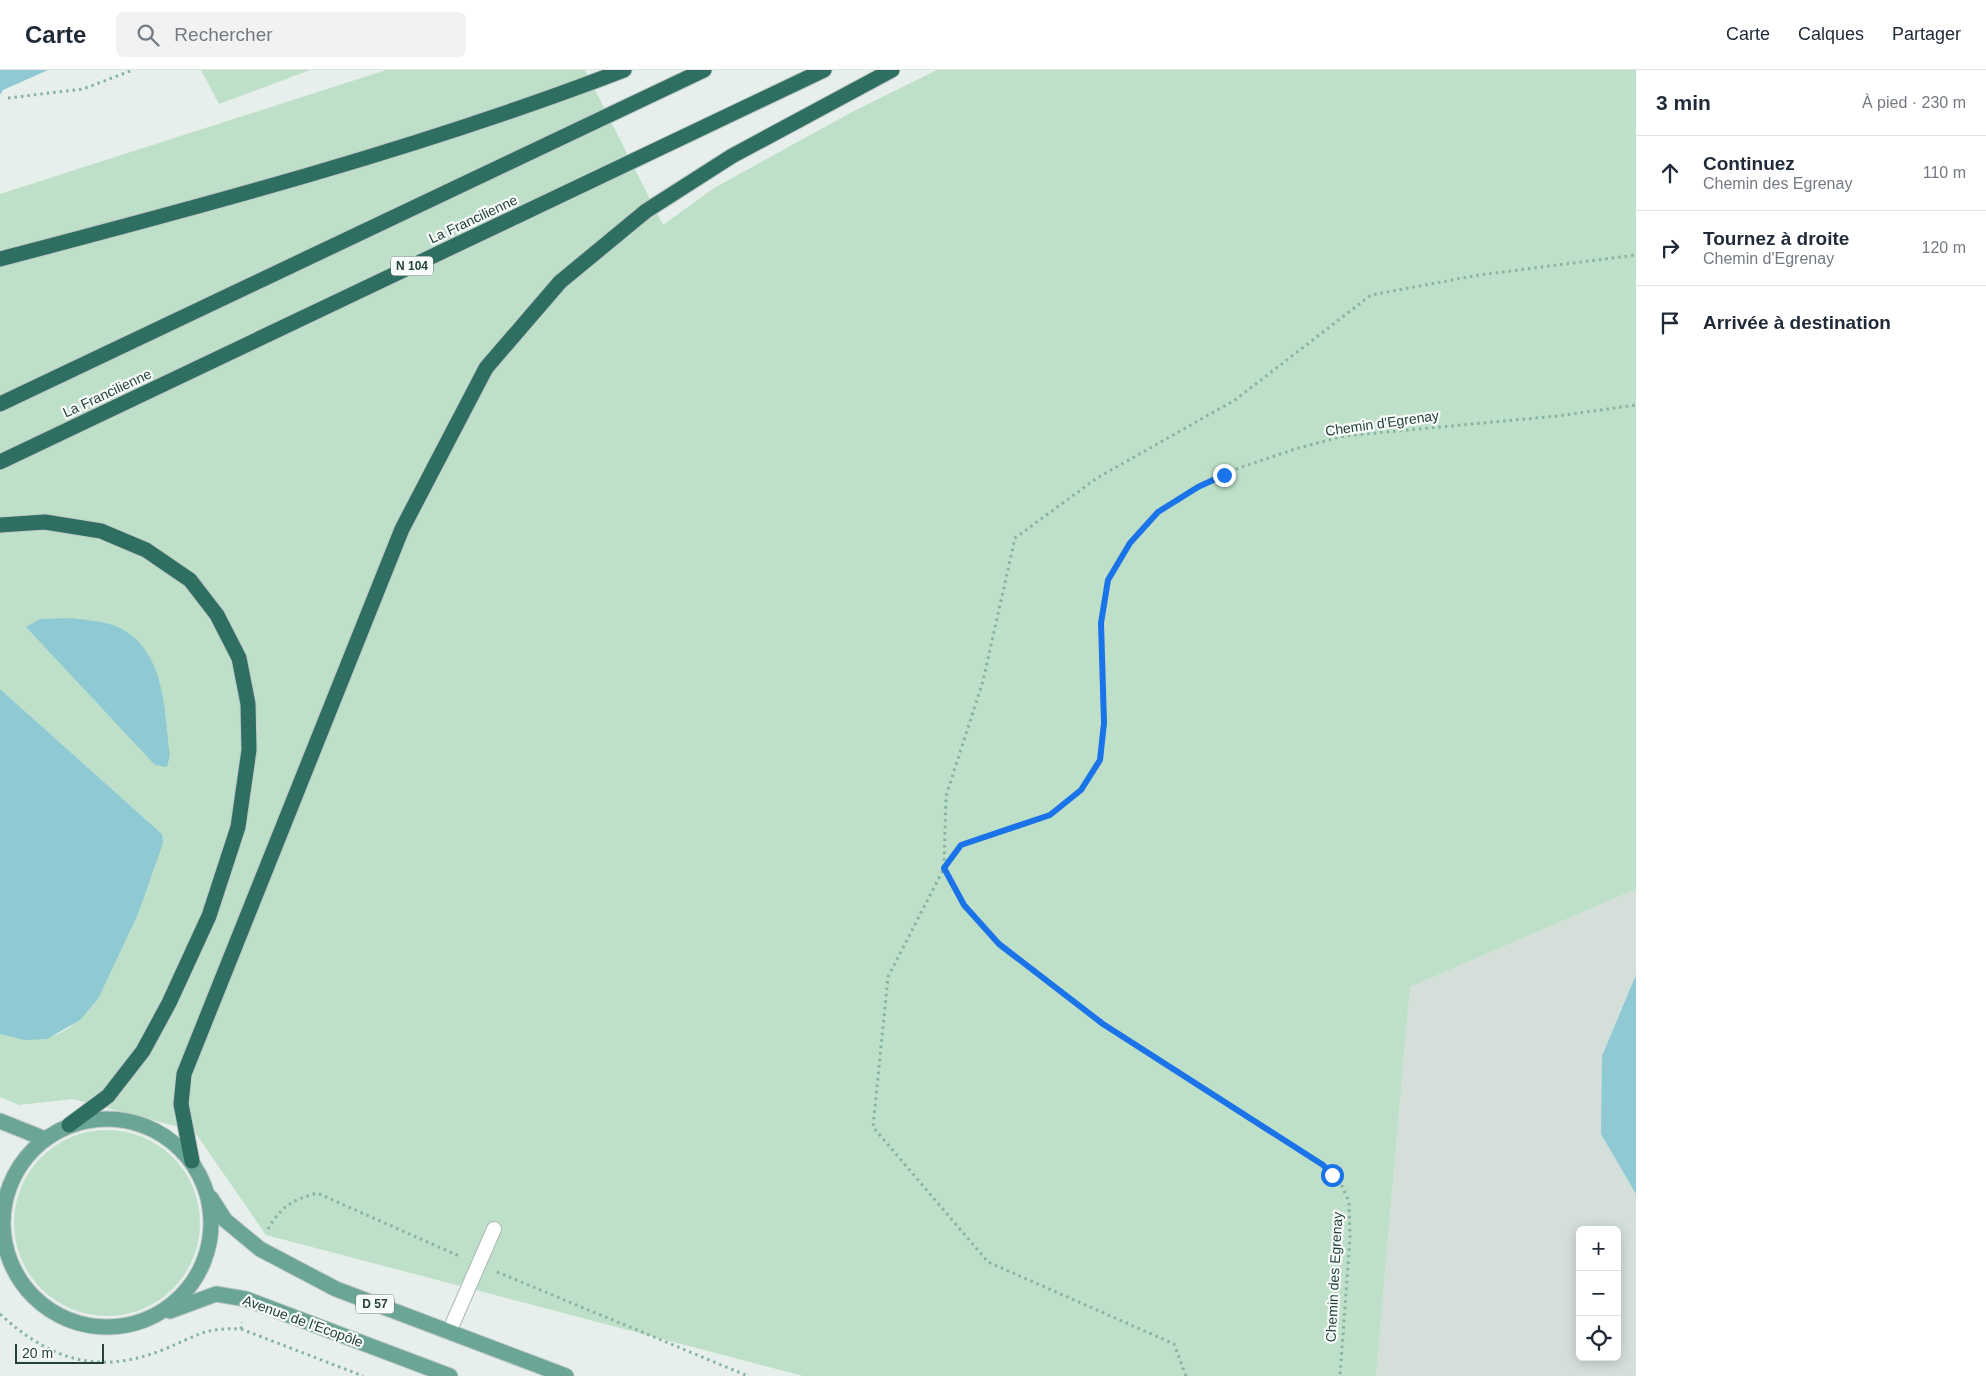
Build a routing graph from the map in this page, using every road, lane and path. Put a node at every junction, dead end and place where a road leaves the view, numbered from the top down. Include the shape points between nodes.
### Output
1 (133, 70) edge
2 (624, 70) edge
3 (704, 70) edge
4 (824, 70) edge
5 (892, 70) edge
6 (8, 98) dead end
7 (1636, 255) edge
8 (0, 259) edge
9 (0, 404) edge
10 (1636, 405) edge
11 (0, 462) edge
12 (0, 525) edge
13 (944, 868) junction
14 (0, 1121) edge
15 (69, 1126) junction
16 (45, 1139) junction
17 (192, 1161) junction
18 (3, 1191) edge
19 (208, 1194) junction
20 (494, 1229) dead end
21 (266, 1234) dead end
22 (478, 1264) junction
23 (0, 1314) edge
24 (243, 1315) dead end
25 (154, 1316) junction
26 (241, 1329) junction
27 (448, 1332) junction
28 (363, 1376) edge
29 (450, 1376) edge
30 (566, 1376) edge
31 (748, 1376) edge
32 (1186, 1376) edge
33 (1340, 1376) edge

1 - 6 path via 83,89
2 - 8 highway via 458,129 207,205
3 - 9 highway
4 - 11 highway, La Francilienne / N 104
5 - 17 highway via 732,156 646,211 560,282 486,368 402,529 184,1074 181,1104
7 - 13 path via 1479,275 1371,295 1235,400 1097,478 1015,538 983,681 946,796
10 - 13 path, Chemin d'Egrenay via 1557,416 1344,436 1236,469 1198,487 1158,512 1130,543 1108,580 1101,623 1104,723 1100,760 1081,790 1050,815 961,845
12 - 15 highway via 45,522 101,531 146,550 190,580 217,615 239,658 248,704 249,750 238,827 209,916 143,1051 108,1096
13 - 32 path, Chemin d'Egrenay via 888,977 873,1126 988,1262 1174,1344
13 - 33 path, Chemin des Egrenay via 964,905 999,944 1103,1024 1323,1165 1342,1186 1349,1202 1350,1238
14 - 16 main road
15 - 16 main road, Avenue de l'Ecopôle
15 - 17 main road, Avenue de l'Ecopôle via 103,1118 137,1122 168,1137
16 - 18 main road, Avenue de l'Ecopôle via 21,1163
17 - 19 main road, Avenue de l'Ecopôle
18 - 25 main road, Avenue de l'Ecopôle via 2,1227 10,1261 28,1291 54,1313 86,1325 121,1326
19 - 25 main road via 212,1229 203,1264 183,1295
19 - 27 main road, D 57 via 224,1220 260,1249 336,1289
20 - 22 lane
21 - 22 path via 274,1218 293,1200 317,1193
22 - 27 lane
22 - 31 path
23 - 26 path via 23,1335 51,1352 88,1362 128,1362 164,1350 201,1332 220,1328
24 - 26 path
25 - 29 main road, Avenue de l'Ecopôle via 216,1294 246,1299
26 - 28 path
27 - 30 main road, D 57

